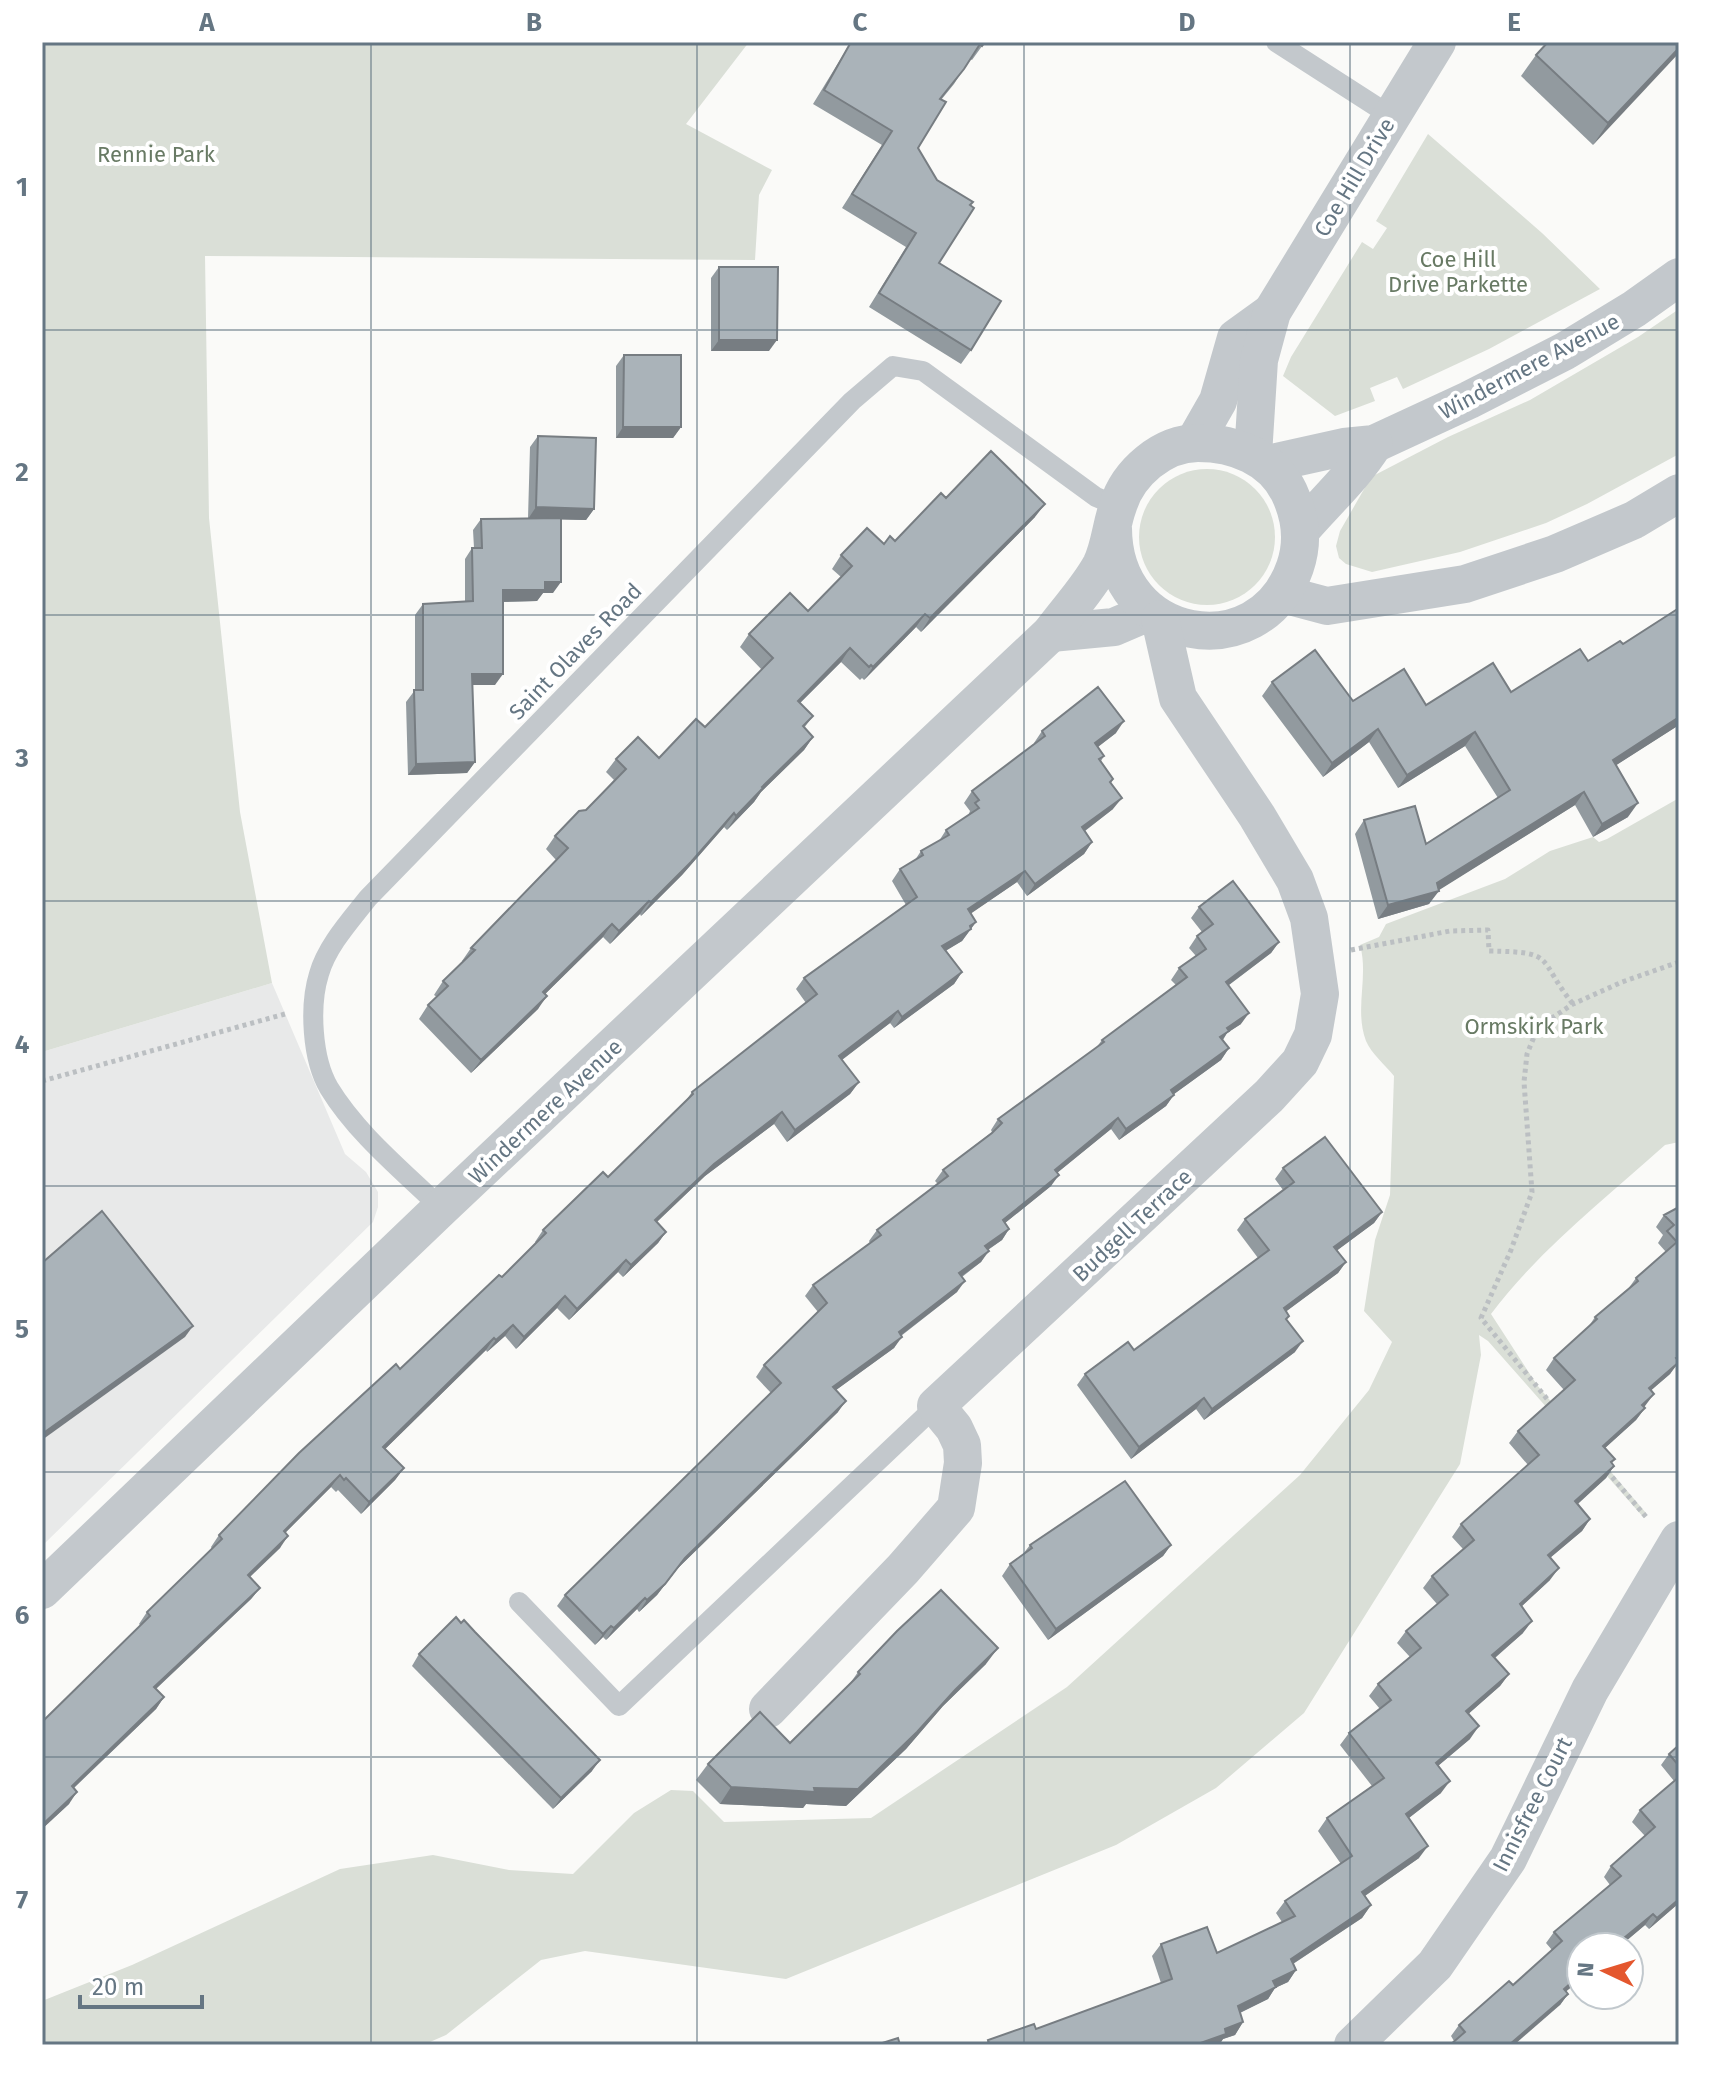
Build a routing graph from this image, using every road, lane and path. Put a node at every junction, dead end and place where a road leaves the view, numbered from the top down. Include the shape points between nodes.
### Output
1 (1276, 42) edge
2 (1437, 42) edge
3 (1391, 116) junction
4 (1679, 277) edge
5 (1272, 312) junction
6 (1194, 443) junction
7 (1374, 444) junction
8 (1260, 459) junction
9 (1679, 493) edge
10 (1115, 517) junction
11 (1300, 542) junction
12 (1282, 594) junction
13 (1360, 600) junction
14 (1155, 615) junction
15 (1207, 631) junction
16 (1051, 633) junction
17 (1177, 684) junction
18 (1316, 958) junction
19 (1679, 962) edge
20 (1573, 1004) junction
21 (313, 1005) junction
22 (42, 1081) edge
23 (441, 1208) junction
24 (936, 1406) junction
25 (1559, 1413) edge
26 (1599, 1461) edge
27 (1664, 1531) edge
28 (42, 1590) edge
29 (519, 1602) dead end
30 (768, 1709) dead end
31 (1353, 2045) edge

1 - 3 lane
2 - 3 street, Coe Hill Drive
3 - 5 street, Coe Hill Drive
4 - 7 street, Windermere Avenue via 1565,351
5 - 6 street, Coe Hill Drive via 1236,338 1218,401
5 - 8 street, Coe Hill Drive via 1259,360
6 - 8 street, Windermere Avenue via 1225,444
6 - 10 street, Windermere Avenue via 1146,464 1129,483
7 - 8 street, Windermere Avenue
7 - 11 street, Windermere Avenue
8 - 11 street via 1285,484 1296,507
9 - 13 street via 1634,520 1555,554 1465,584
10 - 14 street via 1113,547 1124,583
10 - 16 street, Windermere Avenue via 1101,564
10 - 21 lane, Saint Olaves Road via 1096,497 923,371 893,366 852,401 368,898 319,973
11 - 12 street, Windermere Avenue
11 - 13 street via 1336,586
12 - 13 street via 1327,606
12 - 15 street, Windermere Avenue via 1244,623
14 - 15 street, Windermere Avenue via 1183,628
14 - 16 street via 1114,627
14 - 17 street, Budgell Terrace
15 - 17 street
16 - 23 street, Windermere Avenue
17 - 18 street, Budgell Terrace via 1187,715 1295,880
18 - 20 path via 1425,935 1488,930 1489,951 1537,954
18 - 24 street, Budgell Terrace via 1320,994 1313,1035 1300,1062
19 - 20 path
20 - 25 path via 1538,1027 1527,1054 1524,1082 1532,1192 1481,1318
21 - 22 path
21 - 23 lane, Saint Olaves Road via 315,1040 328,1086 359,1126
23 - 28 street, Windermere Avenue
24 - 29 lane via 619,1706
24 - 30 street via 962,1445 956,1508
26 - 27 path
27 - 31 street, Innisfree Court via 1508,1859 1435,1965

